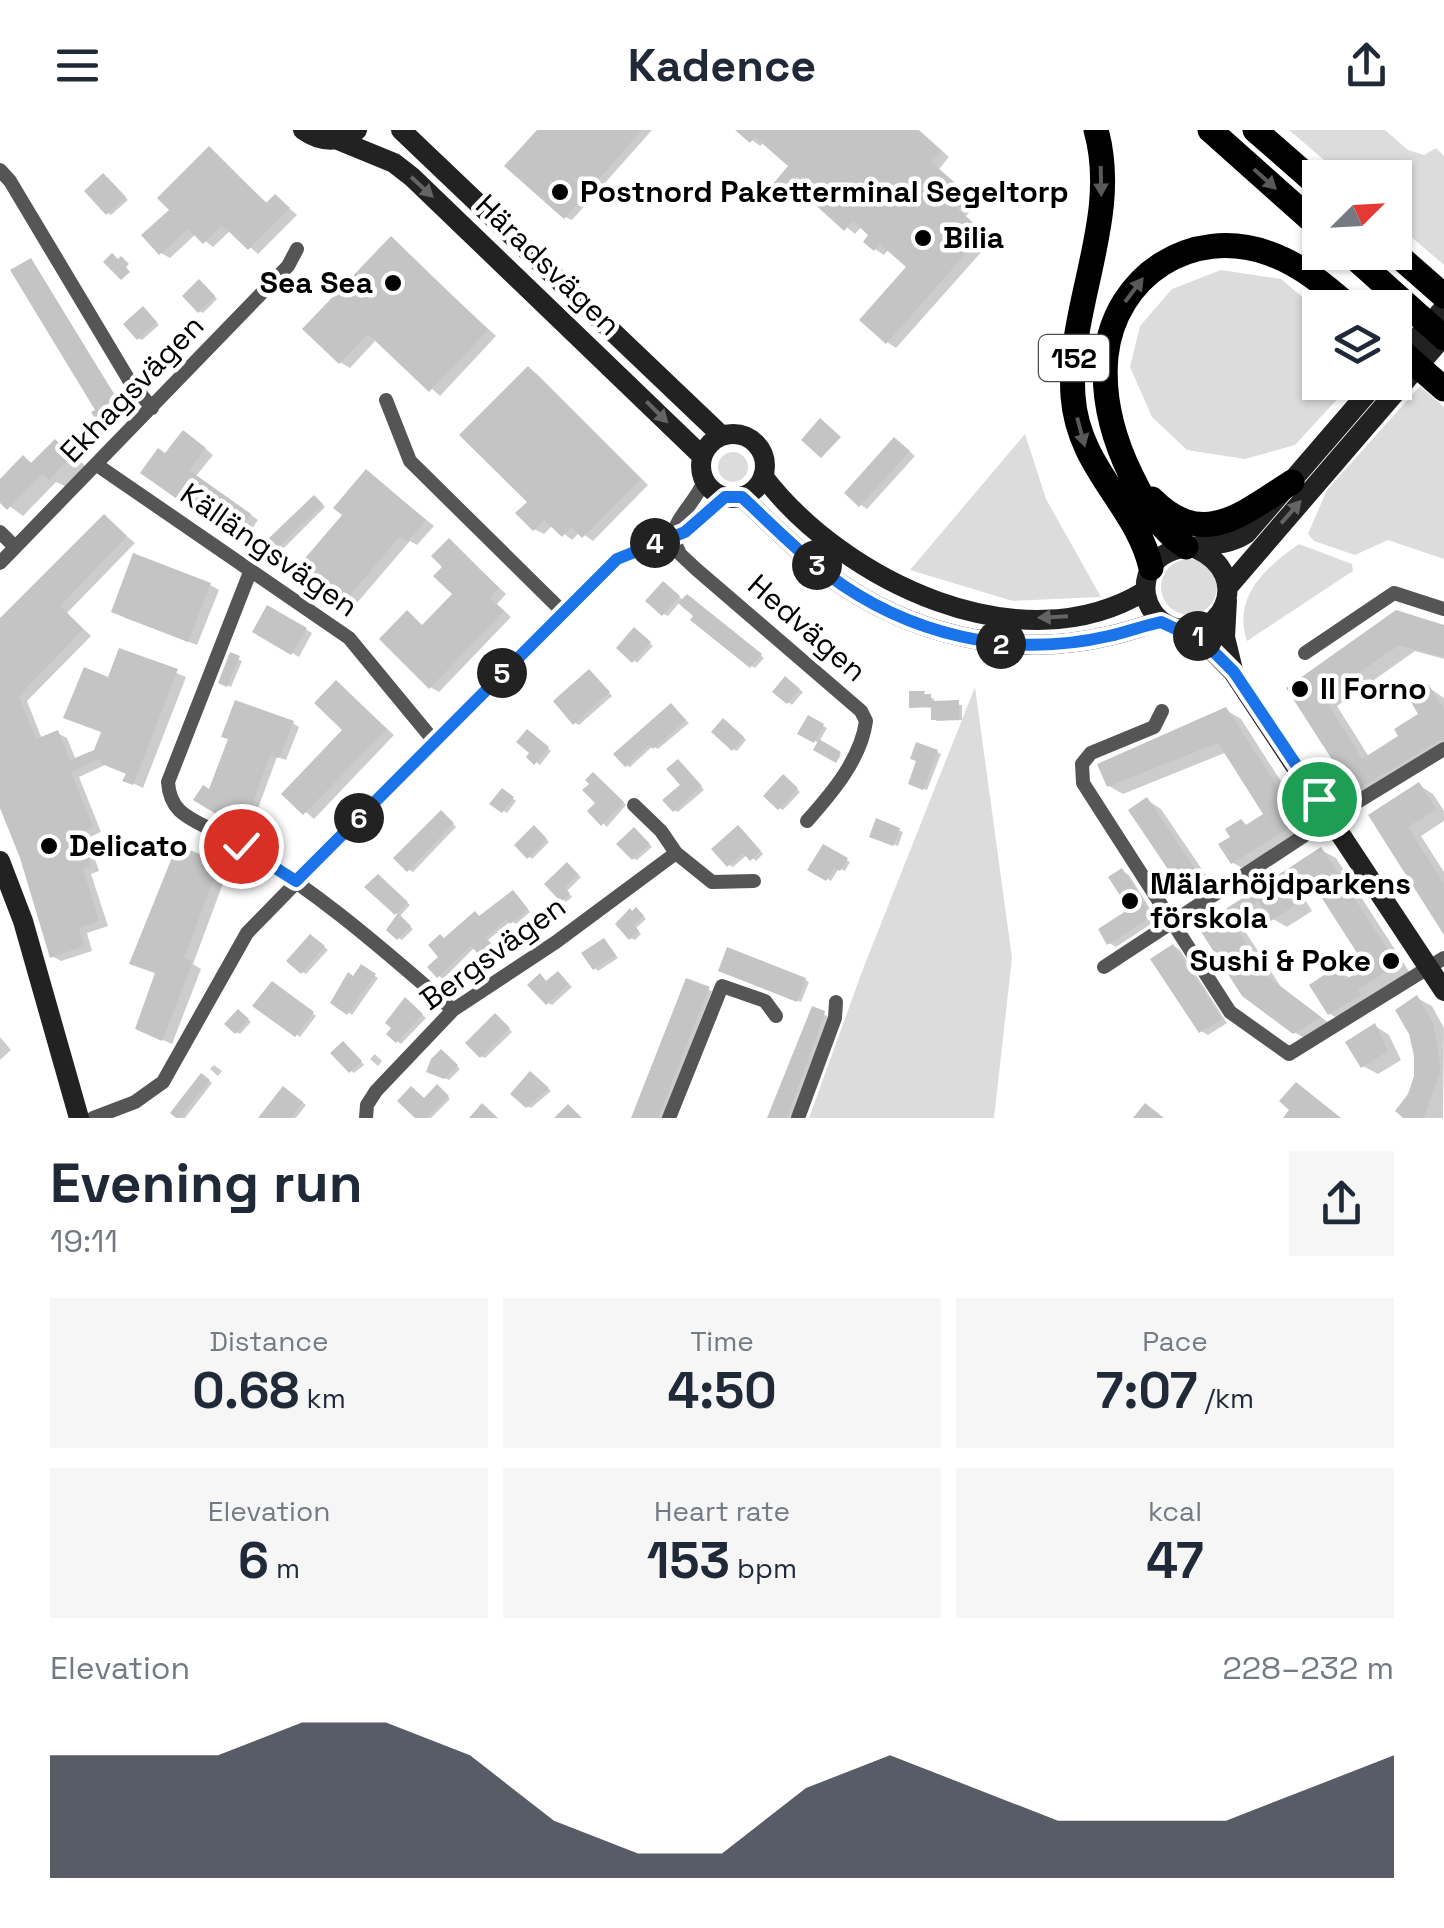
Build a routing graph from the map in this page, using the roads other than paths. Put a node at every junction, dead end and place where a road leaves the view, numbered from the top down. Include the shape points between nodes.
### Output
1 (304, 130) edge
2 (401, 130) edge
3 (1096, 130) edge
4 (1210, 130) edge
5 (1255, 130) edge
6 (348, 135) edge
7 (0, 170) edge
8 (1302, 171) edge
9 (1302, 212) edge
10 (297, 249) dead end
11 (1412, 267) edge
12 (1368, 270) edge
13 (1329, 290) edge
14 (1444, 293) edge
15 (1444, 308) edge
16 (1444, 337) edge
17 (1412, 343) edge
18 (1412, 361) edge
19 (1412, 365) edge
20 (1444, 389) edge
21 (386, 400) dead end
22 (1373, 400) edge
23 (1376, 400) edge
24 (152, 408) junction
25 (722, 436) junction
26 (702, 456) junction
27 (98, 465) junction
28 (764, 476) junction
29 (704, 481) junction
30 (1134, 481) junction
31 (1292, 482) junction
32 (734, 497) junction
33 (0, 532) edge
34 (672, 536) junction
35 (15, 547) junction
36 (1190, 548) junction
37 (0, 562) edge
38 (250, 572) junction
39 (1148, 580) junction
40 (1228, 592) junction
41 (1444, 609) edge
42 (562, 612) junction
43 (1161, 622) junction
44 (1192, 630) junction
45 (1305, 653) dead end
46 (1234, 672) junction
47 (1162, 711) dead end
48 (434, 741) junction
49 (1444, 750) edge
50 (634, 805) dead end
51 (1332, 818) junction
52 (807, 821) dead end
53 (676, 853) junction
54 (0, 861) edge
55 (296, 881) junction
56 (754, 881) dead end
57 (1173, 923) junction
58 (1437, 962) edge
59 (1104, 967) dead end
60 (1444, 992) edge
61 (836, 1002) dead end
62 (453, 1010) junction
63 (776, 1016) dead end
64 (79, 1118) edge
65 (93, 1118) edge
66 (366, 1118) edge
67 (669, 1118) edge
68 (798, 1118) edge

1 - 6 main road, Häradsvägen via 323,140
2 - 25 main road, Häradsvägen
3 -> 39 highway, 152 via 1102,190 1074,348 1073,398 1091,462 1148,552
4 -> 9 highway
5 - 8 highway
6 -> 26 main road, Häradsvägen via 412,177
7 - 24 street
10 - 24 street, Ekhagsvägen
11 - 14 highway
12 - 16 highway
30 -> 13 highway via 1110,421 1106,354 1115,317 1149,271 1172,256 1221,244 1303,268
15 - 17 main road
16 - 19 main road
18 - 20 highway
21 - 42 street via 410,461
22 - 31 main road
40 -> 23 main road
24 - 27 street, Ekhagsvägen
25 - 26 main road
25 - 28 main road via 745,436 758,446
26 - 29 main road
27 - 35 street, Ekhagsvägen
27 - 38 street, Källängsvägen
28 - 32 main road
39 -> 28 main road via 1119,607 1100,613 1048,618 952,608 912,593 844,552
29 - 32 main road
29 - 34 street
30 - 31 highway via 1168,515 1218,525
30 - 36 highway via 1153,518
31 - 36 main road via 1246,534
32 - 34 street
32 - 43 main road via 828,575 896,616 946,633 996,644 1047,644
33 - 35 street
34 - 42 street via 617,559
34 - 52 street, Hedvägen via 680,554 866,721 838,782
35 - 37 street, Ekhagsvägen
36 - 39 main road via 1166,554
36 - 40 main road via 1222,566
38 - 48 street, Källängsvägen via 349,638
38 - 55 street via 168,782 169,798 179,811
39 - 43 main road via 1148,606
40 - 44 main road via 1220,613
40 - 46 main road via 1226,638
41 - 45 street via 1394,593
42 - 48 street
43 - 44 main road
44 - 46 main road
46 - 51 main road
47 - 57 street via 1154,727 1082,764 1083,783
48 - 55 street
49 - 51 street
50 - 53 street
51 - 57 street
51 - 58 main road
53 - 56 street via 712,882
53 - 62 street, Bergsvägen
54 - 64 main road
55 - 62 street
55 - 65 street via 236,949 163,1082
57 - 58 street via 1230,1012 1289,1054
57 - 59 street
58 - 60 main road
61 - 68 street
62 - 66 street, Bergsvägen via 376,1091
63 - 67 street via 765,1001 722,986

